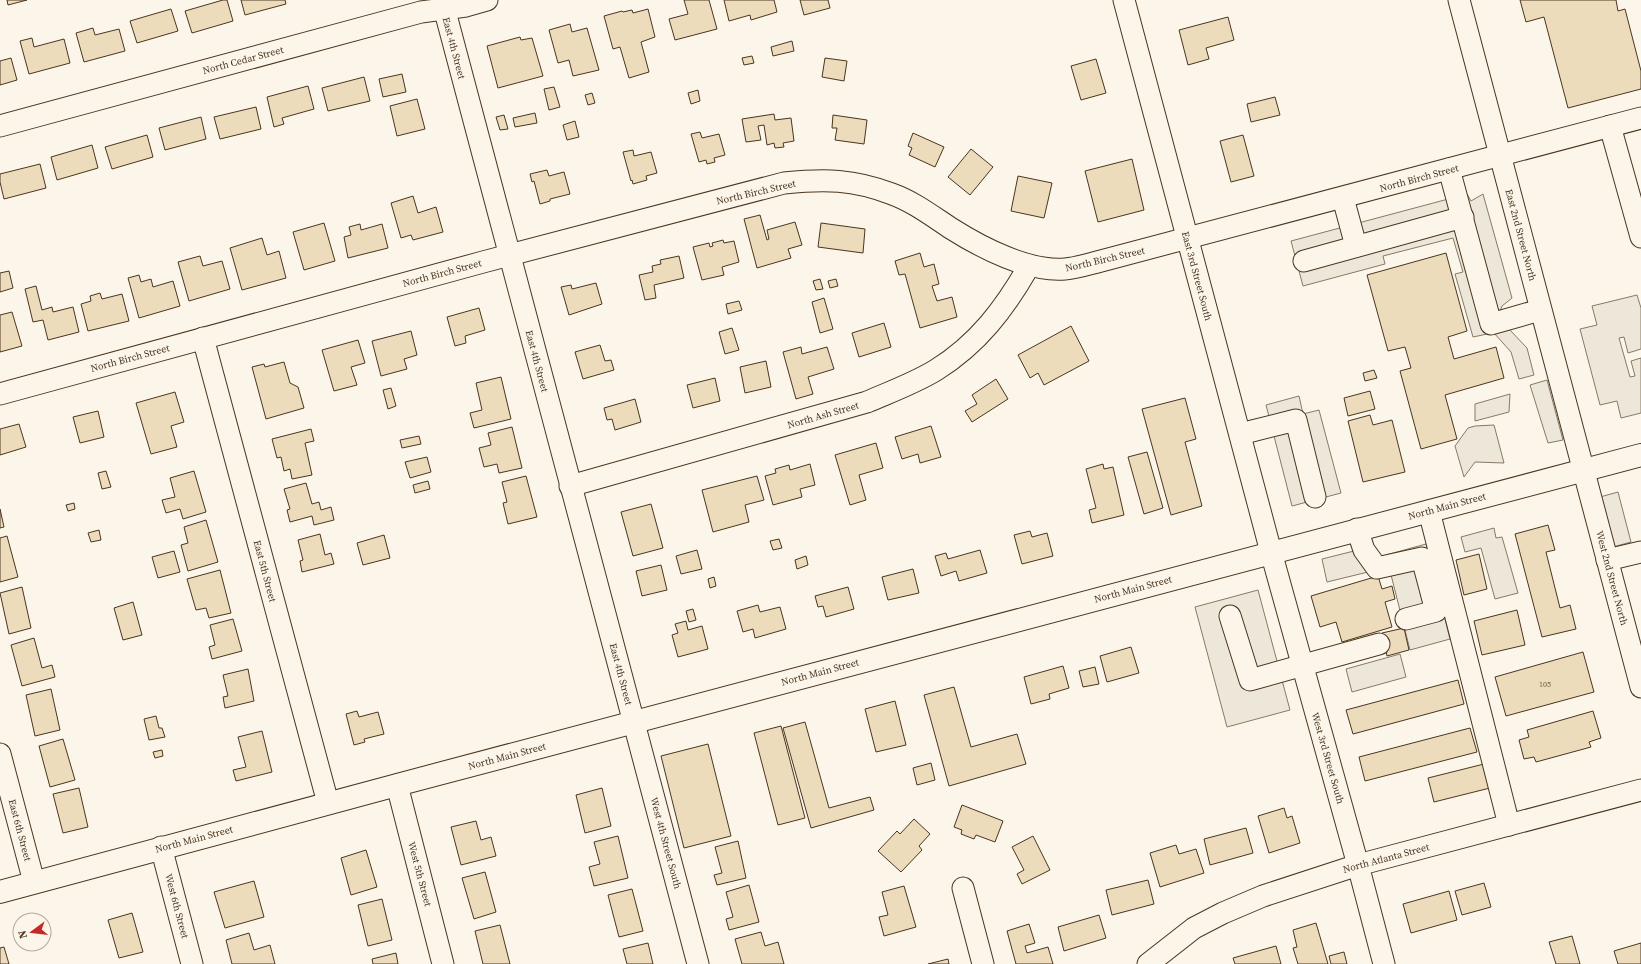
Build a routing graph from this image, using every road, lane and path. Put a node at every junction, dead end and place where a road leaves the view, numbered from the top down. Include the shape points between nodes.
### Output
1 (488, 0) edge
2 (1124, 0) edge
3 (1459, 0) edge
4 (443, 4) edge
5 (1641, 118) edge
6 (0, 126) edge
7 (1610, 126) junction
8 (1500, 156) junction
9 (1449, 169) junction
10 (1344, 198) junction
11 (1462, 217) junction
12 (1641, 237) edge
13 (1187, 239) junction
14 (1356, 246) junction
15 (509, 255) junction
16 (1304, 261) dead end
17 (1029, 266) junction
18 (1540, 310) junction
19 (202, 338) junction
20 (0, 394) edge
21 (1240, 434) junction
22 (1641, 455) edge
23 (1583, 470) junction
24 (570, 486) junction
25 (1315, 496) dead end
26 (1429, 511) junction
27 (1357, 529) junction
28 (1271, 552) junction
29 (1641, 552) edge
30 (1607, 560) junction
31 (1230, 616) dead end
32 (1406, 619) dead end
33 (1633, 624) edge
34 (1379, 644) dead end
35 (1302, 666) junction
36 (1641, 687) edge
37 (634, 722) junction
38 (0, 754) edge
39 (397, 785) junction
40 (1641, 790) edge
41 (328, 803) junction
42 (1509, 825) junction
43 (161, 848) junction
44 (1358, 865) junction
45 (34, 882) junction
46 (963, 888) dead end
47 (0, 892) edge
48 (192, 964) edge
49 (444, 964) edge
50 (698, 964) edge
51 (982, 964) edge
52 (1148, 964) edge
53 (1384, 964) edge

1 - 4 street, North Cedar Street via 466,6
2 - 13 street, East 3rd Street South
3 - 8 street, East 2nd Street North
4 - 6 street, North Cedar Street
4 - 15 street, East 4th Street
5 - 7 street, North Birch Street
7 - 8 street, North Birch Street
7 - 12 street
8 - 9 street, North Birch Street
8 - 18 street, East 2nd Street North
9 - 10 street, North Birch Street
9 - 11 street
10 - 13 street, North Birch Street
10 - 14 street
11 - 14 street
11 - 18 street via 1491,324
13 - 17 street, North Birch Street via 1064,269
13 - 21 street, East 3rd Street South
14 - 16 street
15 - 17 street, North Birch Street via 784,183 817,180 864,185 893,194 991,251
15 - 19 street, North Birch Street
15 - 24 street, East 4th Street
17 - 24 street, North Ash Street via 990,325 964,350 935,370 903,386 867,402
18 - 23 street, East 2nd Street North
19 - 20 street, North Birch Street
19 - 41 street, East 5th Street
21 - 25 street via 1296,420
21 - 28 street, East 3rd Street South
22 - 23 main road, North Main Street
23 - 26 main road, North Main Street
23 - 30 street, West 2nd Street North
24 - 37 street, East 4th Street
26 - 27 main road, North Main Street
26 - 42 street
27 - 28 main road, North Main Street
27 - 32 street via 1364,550 1377,568 1422,558 1436,611
28 - 35 street, West 3rd Street South
28 - 37 main road, North Main Street
29 - 30 street
30 - 33 street, West 2nd Street North
31 - 35 street via 1250,680
33 - 36 street, West 2nd Street North
34 - 35 street
35 - 44 street, West 3rd Street South
37 - 39 main road, North Main Street
37 - 50 street, West 4th Street South
38 - 45 street, East 6th Street
39 - 41 main road, North Main Street
39 - 49 street, West 5th Street
40 - 42 street, North Atlanta Street
41 - 43 main road, North Main Street
42 - 44 street, North Atlanta Street
43 - 45 main road, North Main Street
43 - 48 street, West 6th Street
44 - 52 street, North Atlanta Street via 1263,896 1223,913 1194,928
44 - 53 street, West 3rd Street South
45 - 47 main road, North Main Street
46 - 51 street

